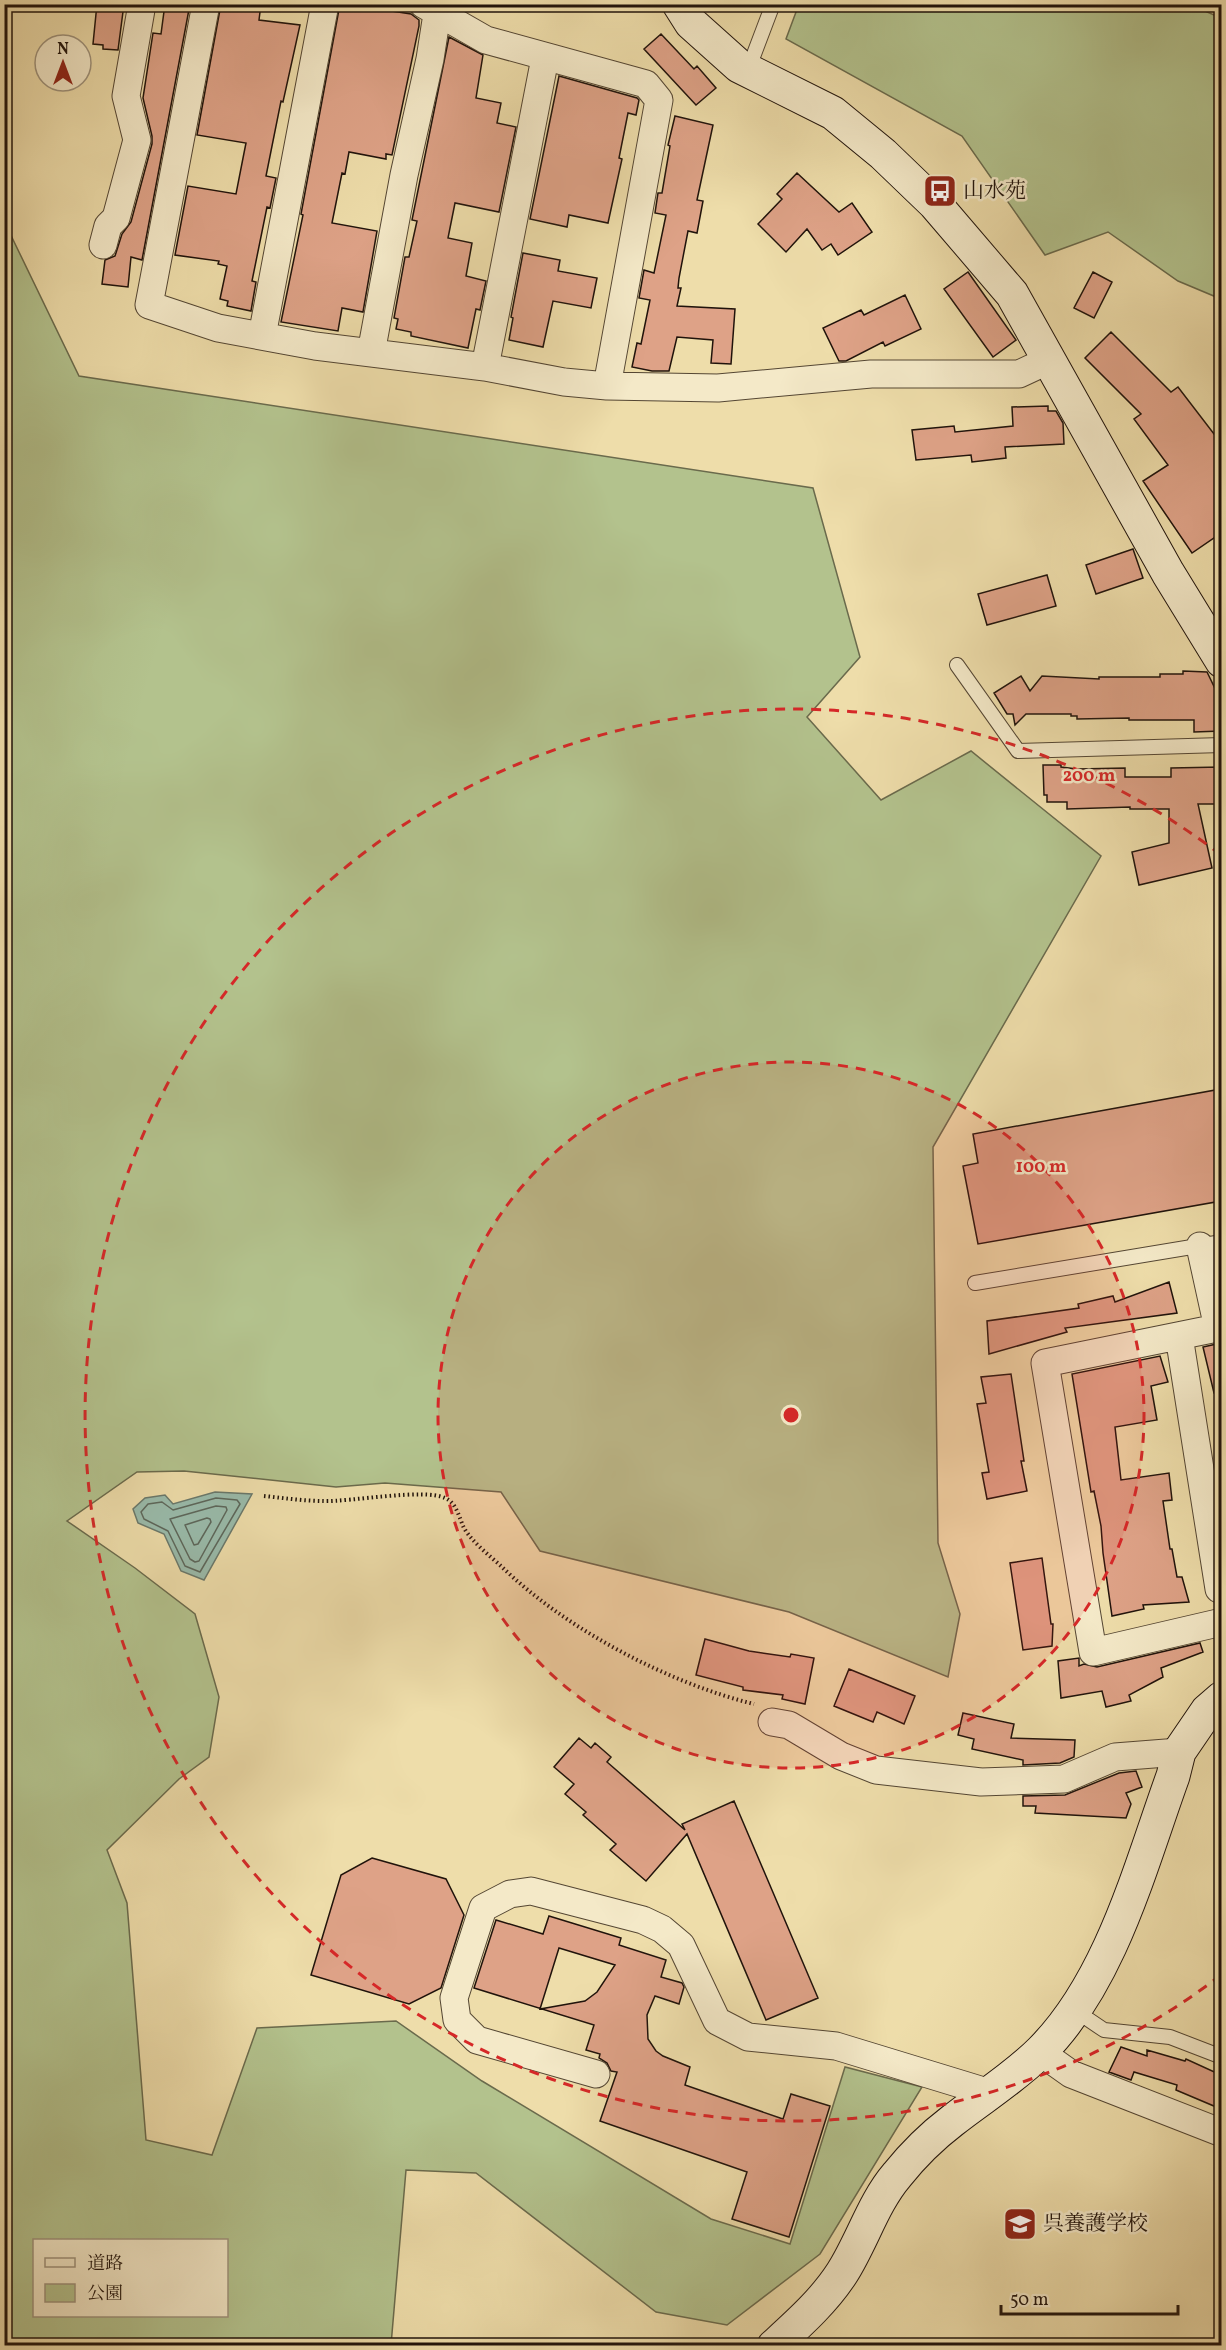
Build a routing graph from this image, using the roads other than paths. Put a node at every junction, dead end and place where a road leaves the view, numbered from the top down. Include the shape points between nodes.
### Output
1 (142, 4) edge
2 (206, 4) edge
3 (325, 4) edge
4 (679, 4) edge
5 (773, 4) edge
6 (430, 9) edge
7 (545, 58) junction
8 (748, 70) junction
9 (103, 245) dead end
10 (262, 336) junction
11 (371, 353) junction
12 (1049, 360) junction
13 (485, 367) junction
14 (607, 386) junction
15 (1221, 661) edge
16 (957, 665) dead end
17 (1221, 745) edge
18 (1210, 1244) edge
19 (975, 1283) dead end
20 (1220, 1328) edge
21 (1179, 1336) junction
22 (1221, 1596) edge
23 (1221, 1622) edge
24 (1221, 1698) edge
25 (766, 1714) road end
26 (1179, 1752) junction
27 (1073, 2009) junction
28 (1040, 2052) junction
29 (1221, 2057) edge
30 (596, 2074) dead end
31 (990, 2093) junction
32 (1221, 2133) edge
33 (774, 2346) edge

1 - 9 street via 126,96 137,140 116,218 108,226
2 - 10 street via 149,305 218,328
3 - 10 street
4 - 8 street via 691,23
5 - 8 lane
6 - 7 street via 486,40
6 - 11 street
7 - 13 street
7 - 14 street via 646,84 658,100
8 - 12 street via 833,113 898,168 935,204 1012,294
10 - 11 street
11 - 13 street
12 - 14 street via 1019,374 871,374 718,388
12 - 15 street
13 - 14 street
16 - 17 lane via 1018,752
18 - 19 lane
18 - 20 street
20 - 21 street
21 - 22 street
21 - 23 street via 1046,1363 1093,1652
24 - 26 street via 1207,1711
25 - 26 street via 841,1756 876,1770 981,1782 1064,1779 1115,1757
26 - 27 street via 1121,1921
27 - 28 street via 1059,2033
27 - 29 lane via 1104,2030 1170,2037
28 - 31 street
28 - 32 street via 1071,2074
30 - 31 street via 477,2040 457,2020 454,1998 483,1908 510,1894 531,1891 643,1920 662,1929 681,1946 717,2021 748,2037 836,2046
31 - 33 street via 914,2153 889,2184 842,2274 807,2316

